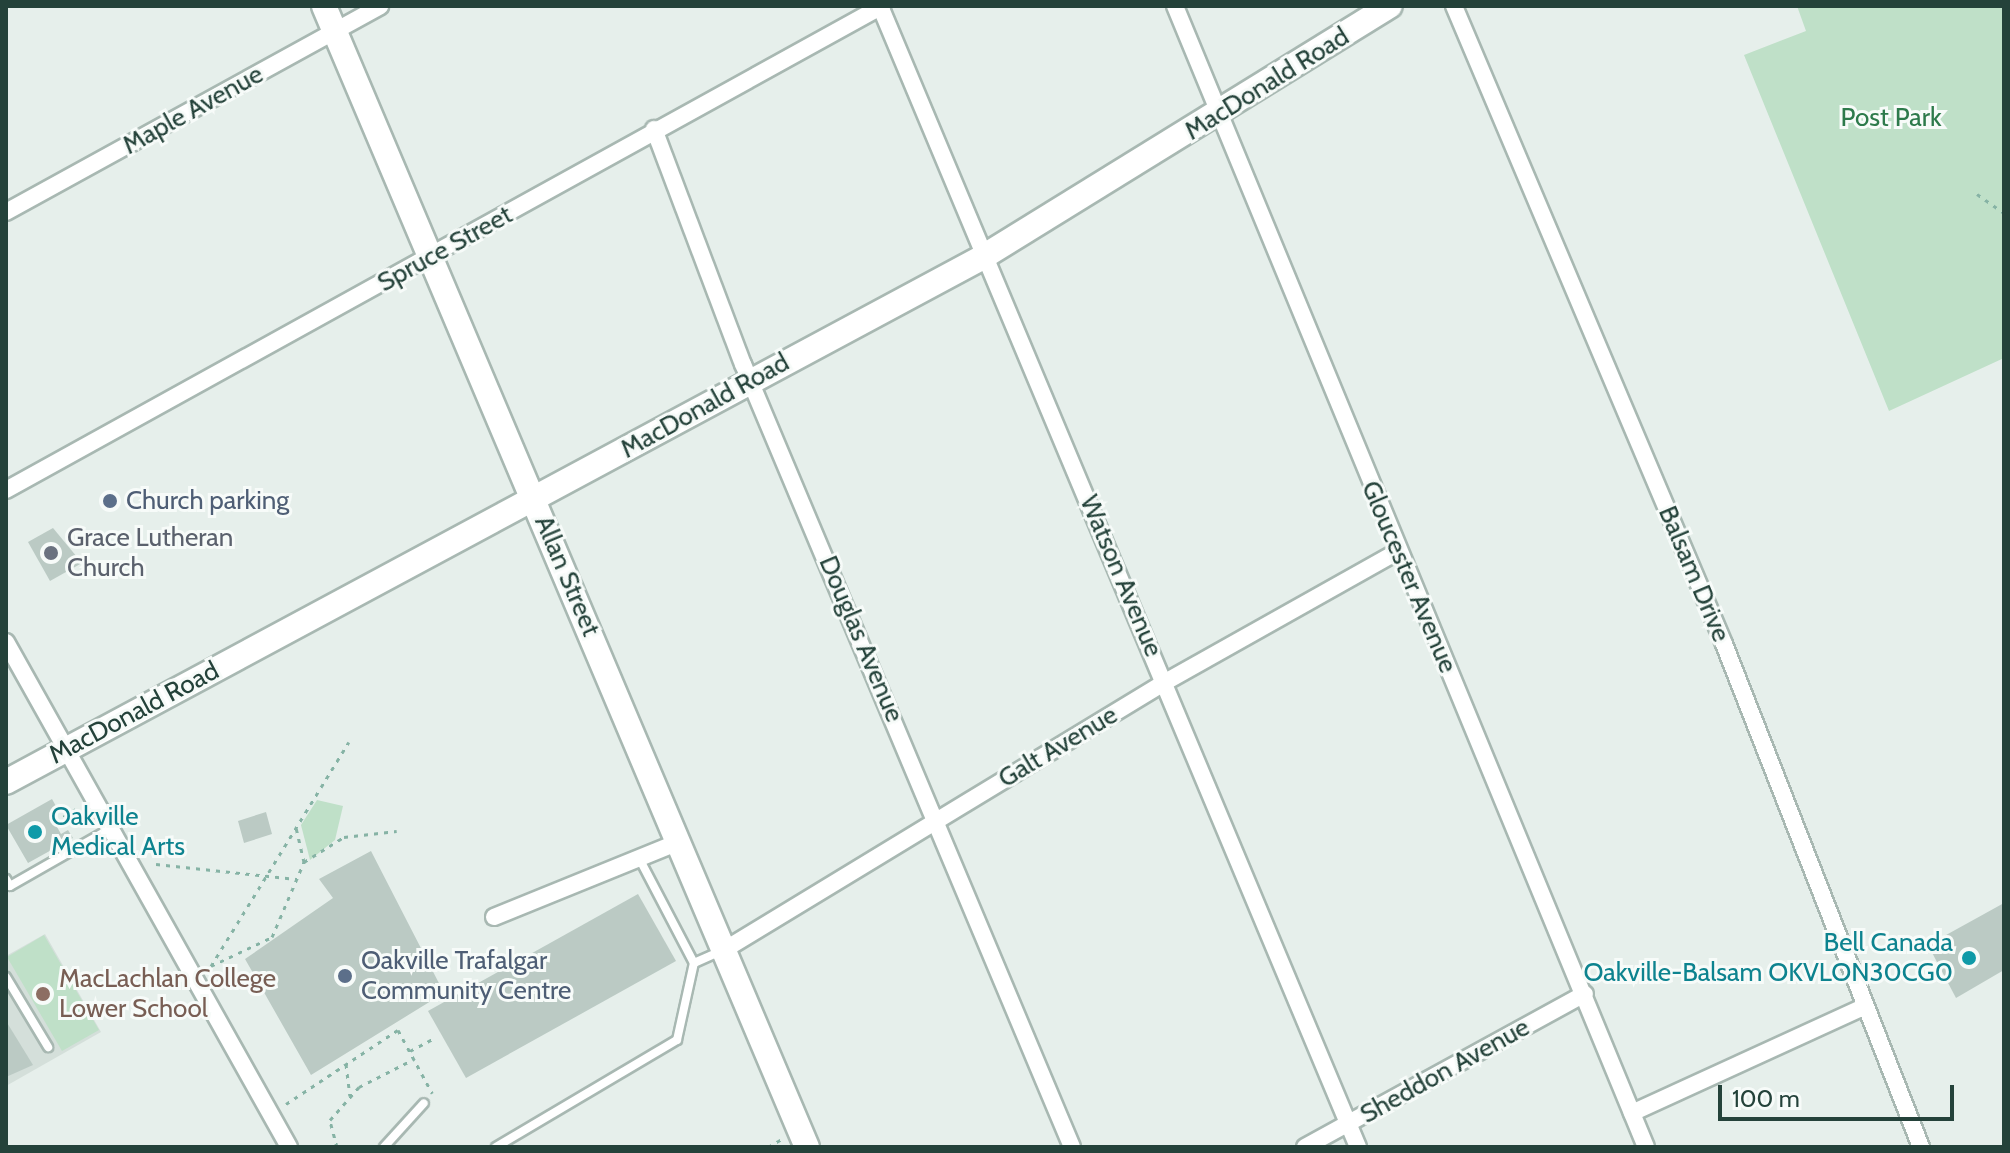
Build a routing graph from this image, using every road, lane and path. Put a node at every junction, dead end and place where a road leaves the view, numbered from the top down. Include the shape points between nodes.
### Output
1 (324, 6) edge
2 (380, 6) edge
3 (881, 6) edge
4 (1175, 6) edge
5 (1390, 6) edge
6 (1454, 6) edge
7 (335, 32) junction
8 (1221, 114) junction
9 (654, 129) junction
10 (1977, 194) dead end
11 (6, 212) edge
12 (2004, 213) edge
13 (432, 256) junction
14 (983, 257) junction
15 (750, 380) junction
16 (6, 490) edge
17 (534, 499) junction
18 (1397, 552) junction
19 (6, 642) edge
20 (1167, 681) junction
21 (349, 742) dead end
22 (66, 749) junction
23 (6, 782) edge
24 (93, 798) junction
25 (940, 821) junction
26 (55, 822) dead end
27 (296, 827) junction
28 (110, 829) junction
29 (397, 831) dead end
30 (679, 842) junction
31 (639, 858) junction
32 (304, 862) junction
33 (156, 864) dead end
34 (266, 875) junction
35 (6, 879) edge
36 (297, 879) junction
37 (494, 917) dead end
38 (724, 950) junction
39 (694, 963) junction
40 (6, 977) edge
41 (1585, 994) junction
42 (1864, 1007) junction
43 (434, 1038) dead end
44 (48, 1047) dead end
45 (410, 1051) junction
46 (414, 1059) junction
47 (346, 1064) junction
48 (434, 1096) dead end
49 (350, 1098) junction
50 (424, 1103) dead end
51 (286, 1104) dead end
52 (1632, 1113) junction
53 (1349, 1123) junction
54 (289, 1147) edge
55 (337, 1147) edge
56 (384, 1147) edge
57 (496, 1147) edge
58 (807, 1147) edge
59 (1072, 1147) edge
60 (1305, 1147) edge
61 (1358, 1147) edge
62 (1646, 1147) edge
63 (1921, 1147) edge

1 - 7 street, Allan Street
2 - 7 street, Maple Avenue
3 - 9 street, Spruce Street
3 - 14 street, Watson Avenue
4 - 8 street, Gloucester Avenue
5 - 8 street, MacDonald Road
6 - 42 street, Balsam Drive via 1724,644
7 - 11 street, Maple Avenue
7 - 13 street, Allan Street
8 - 14 street, MacDonald Road
8 - 18 street, Gloucester Avenue
9 - 13 street, Spruce Street
9 - 15 street, Douglas Avenue
10 - 12 path
13 - 16 street, Spruce Street
13 - 17 street, Allan Street
14 - 15 street, MacDonald Road
14 - 20 street, Watson Avenue
15 - 17 street, MacDonald Road
15 - 25 street, Douglas Avenue
17 - 22 street, MacDonald Road
17 - 30 street, Allan Street
18 - 20 street, Galt Avenue
18 - 41 street, Gloucester Avenue
19 - 22 street
20 - 25 street, Galt Avenue
20 - 53 street, Watson Avenue
21 - 27 path
22 - 23 street, MacDonald Road
22 - 24 street
24 - 26 path
24 - 28 street
25 - 38 street, Galt Avenue
25 - 59 street, Douglas Avenue
27 - 32 path
27 - 34 path
28 - 35 lane via 10,886
28 - 54 street
29 - 32 path via 344,837
30 - 31 street
30 - 38 street, Allan Street
31 - 37 street
31 - 39 lane
32 - 36 path
33 - 34 path
34 - 36 path
34 - 36 path via 211,966 272,937
38 - 39 lane
38 - 58 street, Allan Street
39 - 57 lane via 677,1040
40 - 44 lane
41 - 52 street, Gloucester Avenue
41 - 53 street, Sheddon Avenue
42 - 52 street
42 - 63 street, Balsam Drive
43 - 45 path
45 - 46 path
45 - 47 path via 398,1030
46 - 48 path
46 - 49 path
47 - 49 path
47 - 51 path
49 - 55 path via 330,1120
50 - 56 lane
52 - 62 street, Gloucester Avenue
53 - 60 street, Sheddon Avenue
53 - 61 street, Watson Avenue

